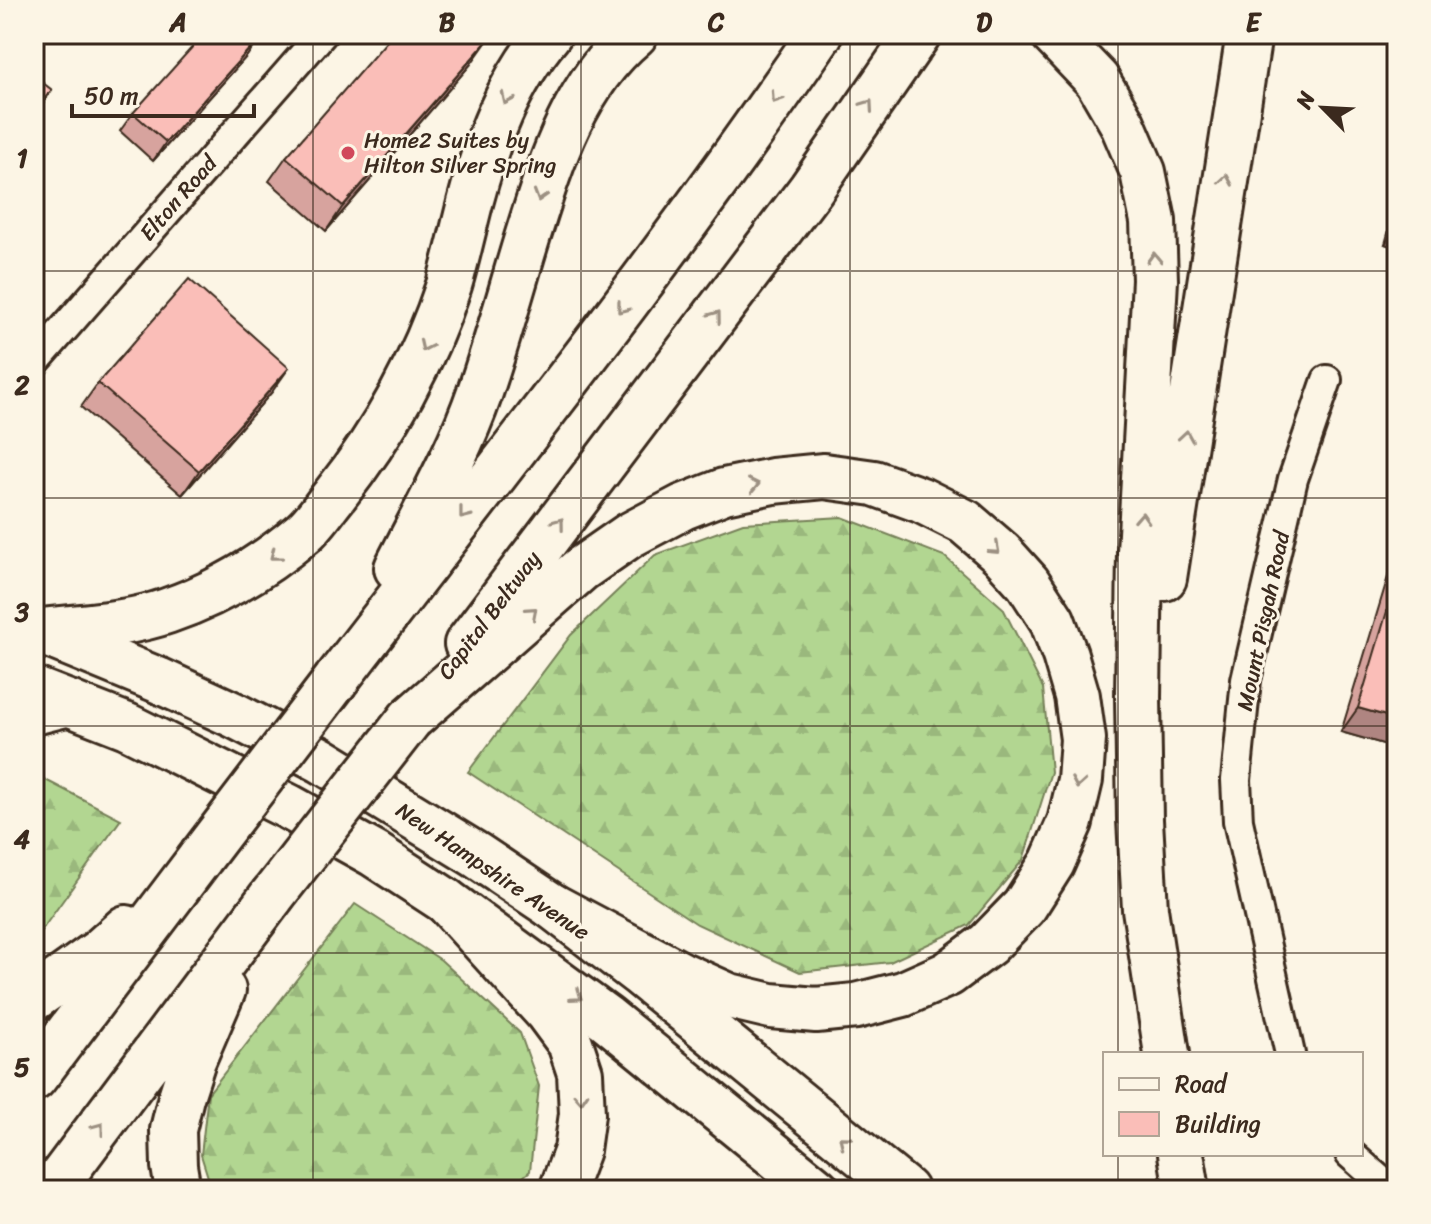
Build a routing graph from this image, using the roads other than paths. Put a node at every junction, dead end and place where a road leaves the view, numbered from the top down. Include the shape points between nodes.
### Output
1 (322, 34) edge
2 (549, 34) edge
3 (635, 34) edge
4 (820, 34) edge
5 (918, 34) edge
6 (1053, 34) edge
7 (1249, 34) edge
8 (34, 363) edge
9 (1327, 380) dead end
10 (38, 630) edge
11 (336, 680) junction
12 (46, 702) edge
13 (410, 719) junction
14 (1140, 820) junction
15 (201, 857) junction
16 (272, 896) junction
17 (446, 901) junction
18 (552, 906) junction
19 (34, 998) edge
20 (1167, 1052) edge
21 (1290, 1052) edge
22 (34, 1078) edge
23 (1181, 1156) edge
24 (1352, 1156) edge
25 (52, 1190) edge
26 (178, 1190) edge
27 (562, 1190) edge
28 (817, 1190) edge
29 (905, 1190) edge
30 (1187, 1190) edge
31 (1391, 1190) edge

1 - 8 street, Elton Road
2 -> 10 main road via 507,96 481,164 449,283 408,383 347,479 305,531 259,567 166,611 135,620
3 -> 11 main road via 594,78 565,128 460,443
4 -> 11 main road via 636,289
13 -> 5 main road, Capital Beltway via 801,201
14 -> 6 main road via 1140,552 1155,280 1153,221 1143,172 1122,123 1097,80
14 -> 7 main road via 1165,569
9 - 21 street, Mount Pisgah Road via 1293,479 1246,680 1236,780 1238,821
10 - 18 main road, New Hampshire Avenue via 196,698 321,760
11 - 15 main road, bridge
12 - 17 main road via 127,726 289,807
13 - 16 main road, Capital Beltway, bridge
13 -> 18 main road via 581,569 630,535 724,491 773,481 824,476 874,483 921,500 965,522 1001,553 1052,620 1077,696 1083,739 1070,822 1024,907 948,974 903,994 856,1006 771,1006 729,996 680,974
14 - 20 main road via 1145,909
15 - 19 main road via 99,952
15 - 22 main road
25 -> 16 main road, Capital Beltway
16 - 26 main road via 222,992 181,1097 173,1130
17 -> 27 main road via 570,1043 580,1073 582,1114 577,1150
17 -> 28 main road via 606,1018
29 -> 18 main road, New Hampshire Avenue
23 - 30 main road
24 - 31 street

